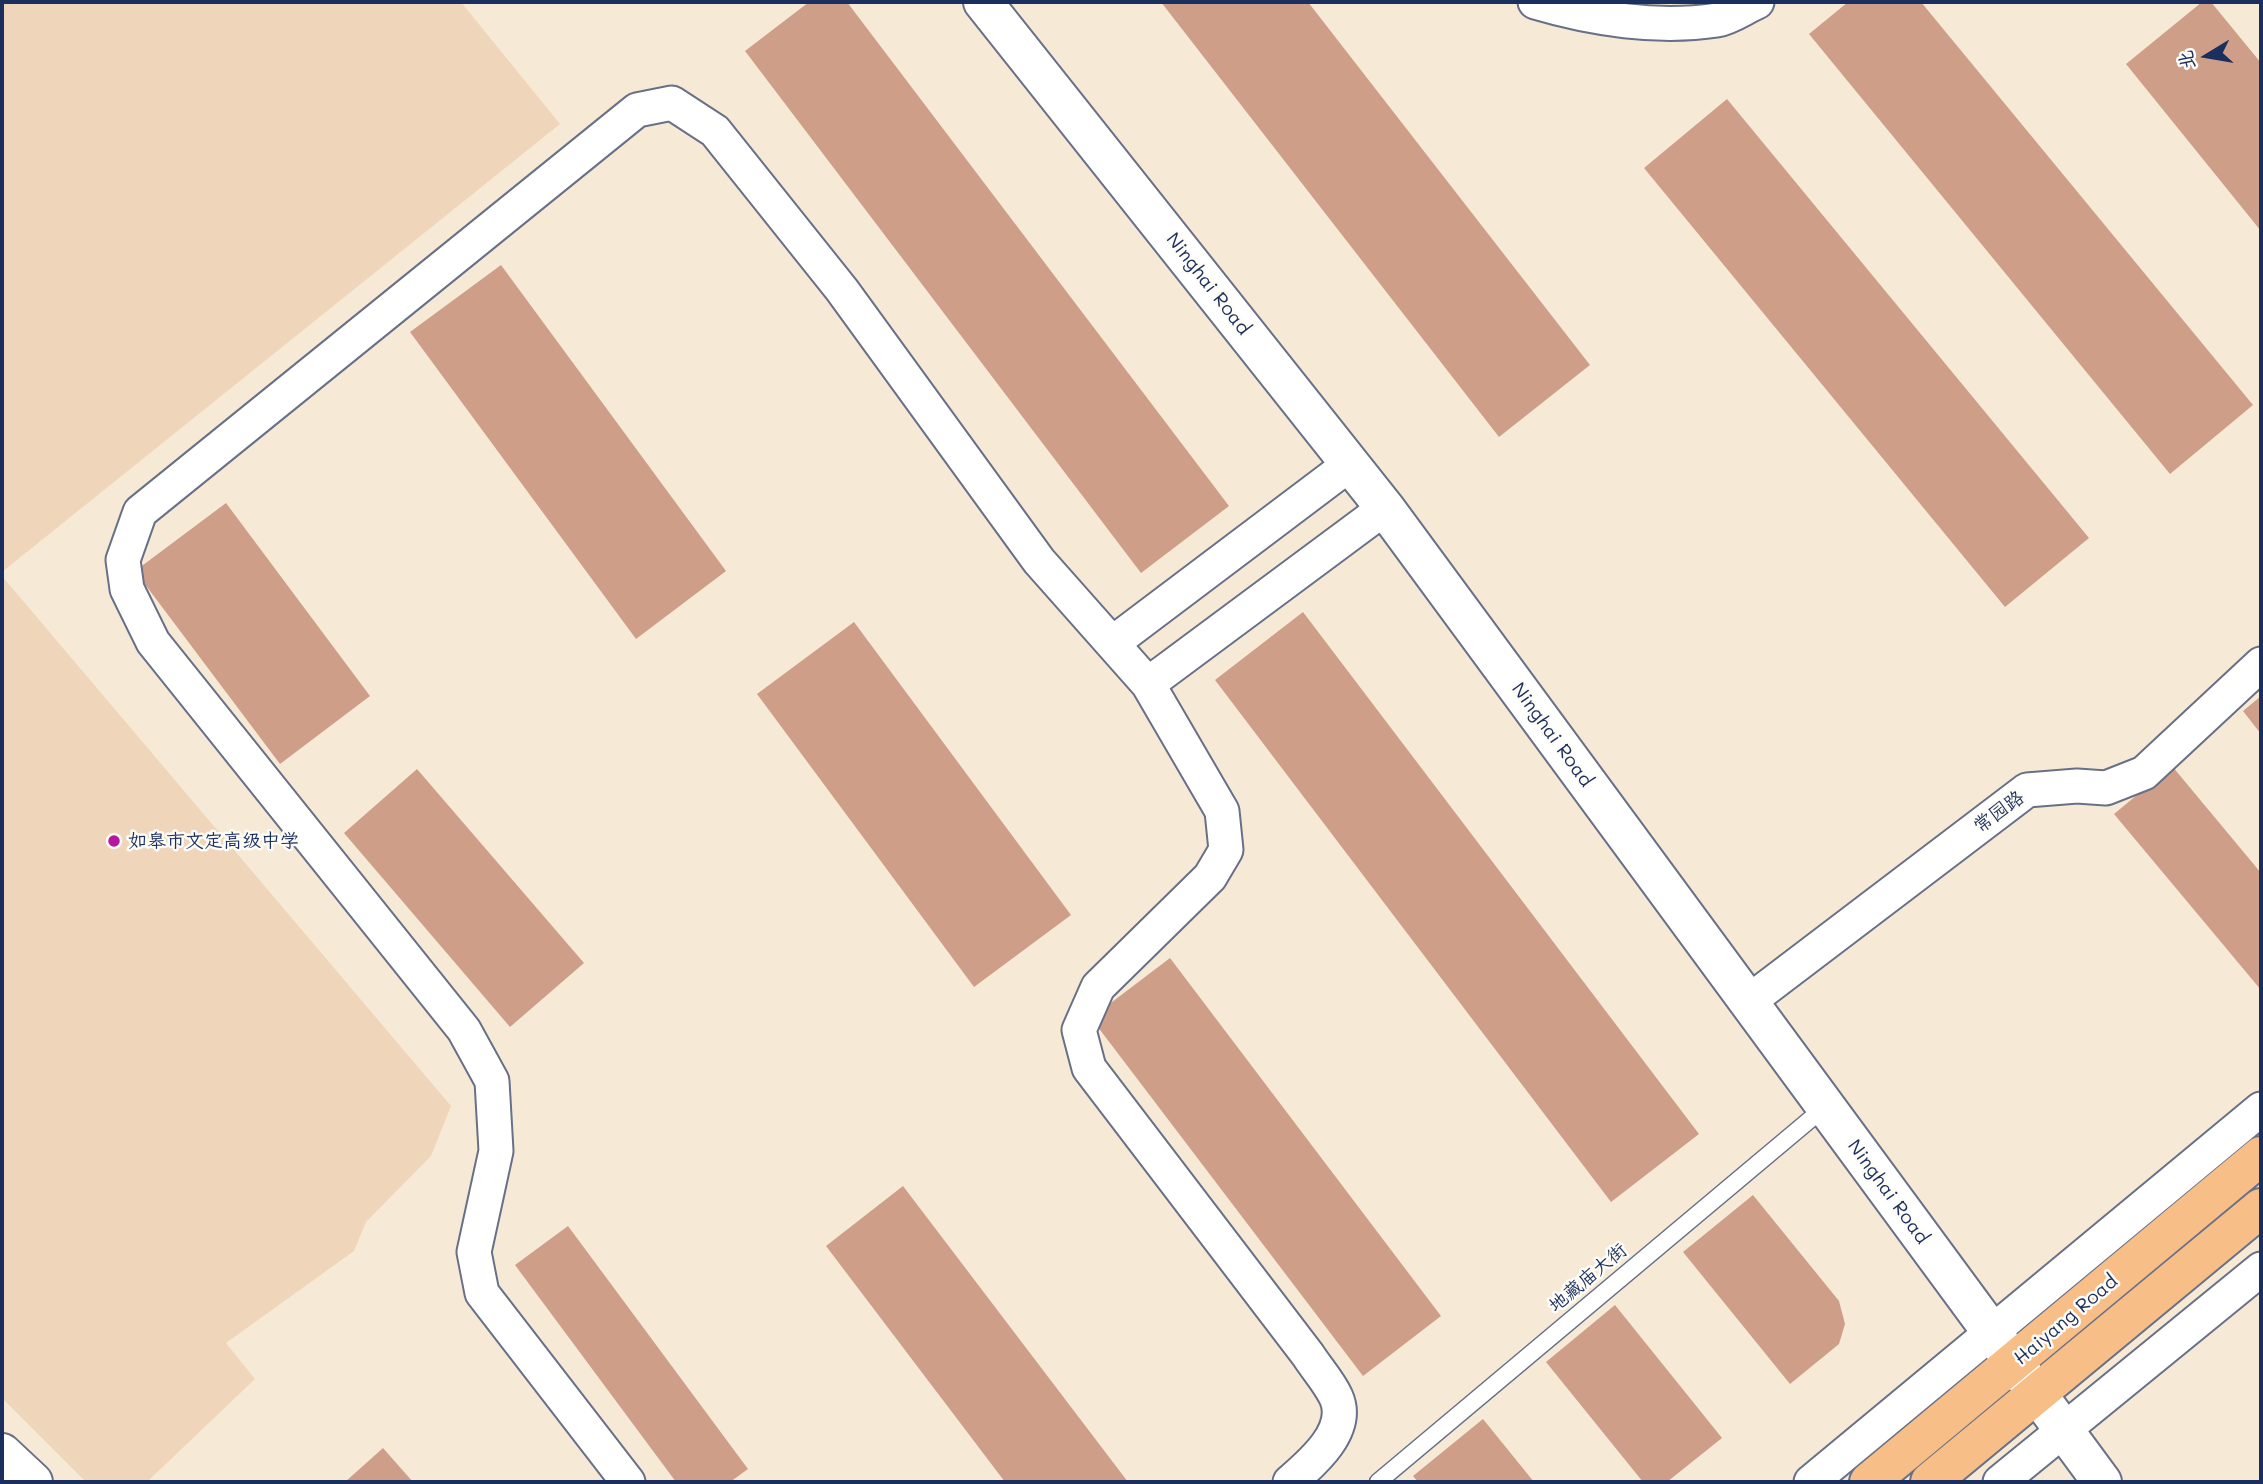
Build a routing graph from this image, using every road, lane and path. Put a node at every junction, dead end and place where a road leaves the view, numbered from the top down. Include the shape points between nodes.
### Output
1 (983, 2) edge
2 (1535, 2) edge
3 (1757, 2) edge
4 (1350, 464) junction
5 (1385, 508) junction
6 (1114, 642) junction
7 (2261, 664) edge
8 (1149, 684) junction
9 (1748, 1003) junction
10 (1825, 1107) junction
11 (2261, 1109) edge
12 (2261, 1156) edge
13 (2261, 1208) edge
14 (2261, 1269) edge
15 (1991, 1333) junction
16 (2014, 1363) junction
17 (2036, 1393) junction
18 (2065, 1428) junction
19 (2, 1453) edge
20 (33, 1482) edge
21 (628, 1482) edge
22 (1290, 1482) edge
23 (1378, 1482) edge
24 (1811, 1482) edge
25 (1870, 1482) edge
26 (1930, 1482) edge
27 (2000, 1482) edge
28 (2102, 1482) edge

1 - 4 street, Ninghai Road
2 - 3 street via 1642,22 1720,20
4 - 5 street, Ninghai Road
4 - 6 street
5 - 8 street
5 - 9 street, Ninghai Road
6 - 8 street
6 - 21 street via 1039,561 842,290 715,131 671,103 638,110 140,512 123,560 127,589 152,642 464,1030 492,1081 496,1151 474,1252 482,1293
7 - 9 street, 常园路 via 2144,773 2106,788 2027,790
8 - 22 street via 1222,811 1226,850 1210,877 1098,987 1079,1030 1089,1068 1337,1399 1338,1429
9 - 10 street, Ninghai Road
10 - 15 street, Ninghai Road
10 - 23 lane, 地藏庙大街
11 - 15 street
12 - 16 main road, Haiyang Road
13 - 17 main road, Haiyang Road
14 - 18 street
15 - 16 street, Ninghai Road
15 - 24 street
16 - 17 street, Ninghai Road
16 - 25 main road, Haiyang Road
17 - 18 street, Ninghai Road
17 - 26 main road, Haiyang Road
18 - 27 street
18 - 28 street, Ninghai Road
19 - 20 street

